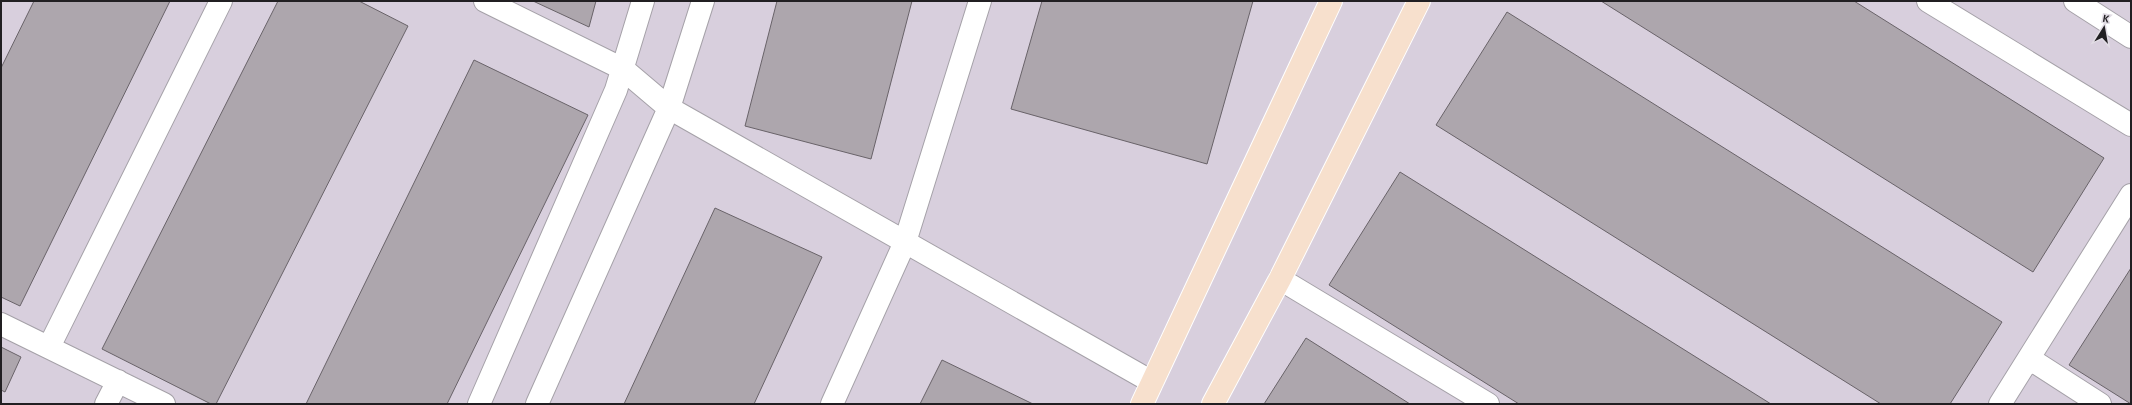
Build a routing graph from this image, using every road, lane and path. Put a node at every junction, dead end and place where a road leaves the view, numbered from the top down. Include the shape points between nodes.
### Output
1 (221, 1) edge
2 (485, 1) edge
3 (643, 1) edge
4 (703, 1) edge
5 (980, 1) edge
6 (1331, 1) edge
7 (1419, 1) edge
8 (1928, 1) edge
9 (2075, 1) edge
10 (2131, 37) edge
11 (623, 68) junction
12 (669, 108) junction
13 (2131, 125) edge
14 (2131, 195) edge
15 (905, 242) junction
16 (1280, 279) junction
17 (1, 324) edge
18 (49, 348) junction
19 (2030, 359) junction
20 (118, 382) junction
21 (1152, 382) junction
22 (106, 404) edge
23 (164, 404) edge
24 (479, 404) edge
25 (537, 404) edge
26 (832, 404) edge
27 (1142, 404) edge
28 (1213, 404) edge
29 (1488, 404) edge
30 (2000, 404) edge
31 (2100, 404) edge

1 - 18 street
2 - 11 street
3 - 11 street
4 - 12 street
5 - 15 street
6 - 21 main road
7 - 16 main road
8 - 13 street
9 - 10 street
11 - 12 street
11 - 24 street via 616,90
12 - 15 street
12 - 25 street
14 - 19 street
15 - 21 street
15 - 26 street
16 - 28 main road
16 - 29 street
17 - 18 street
18 - 20 street
19 - 30 street
19 - 31 street
20 - 22 street
20 - 23 street
21 - 27 main road

